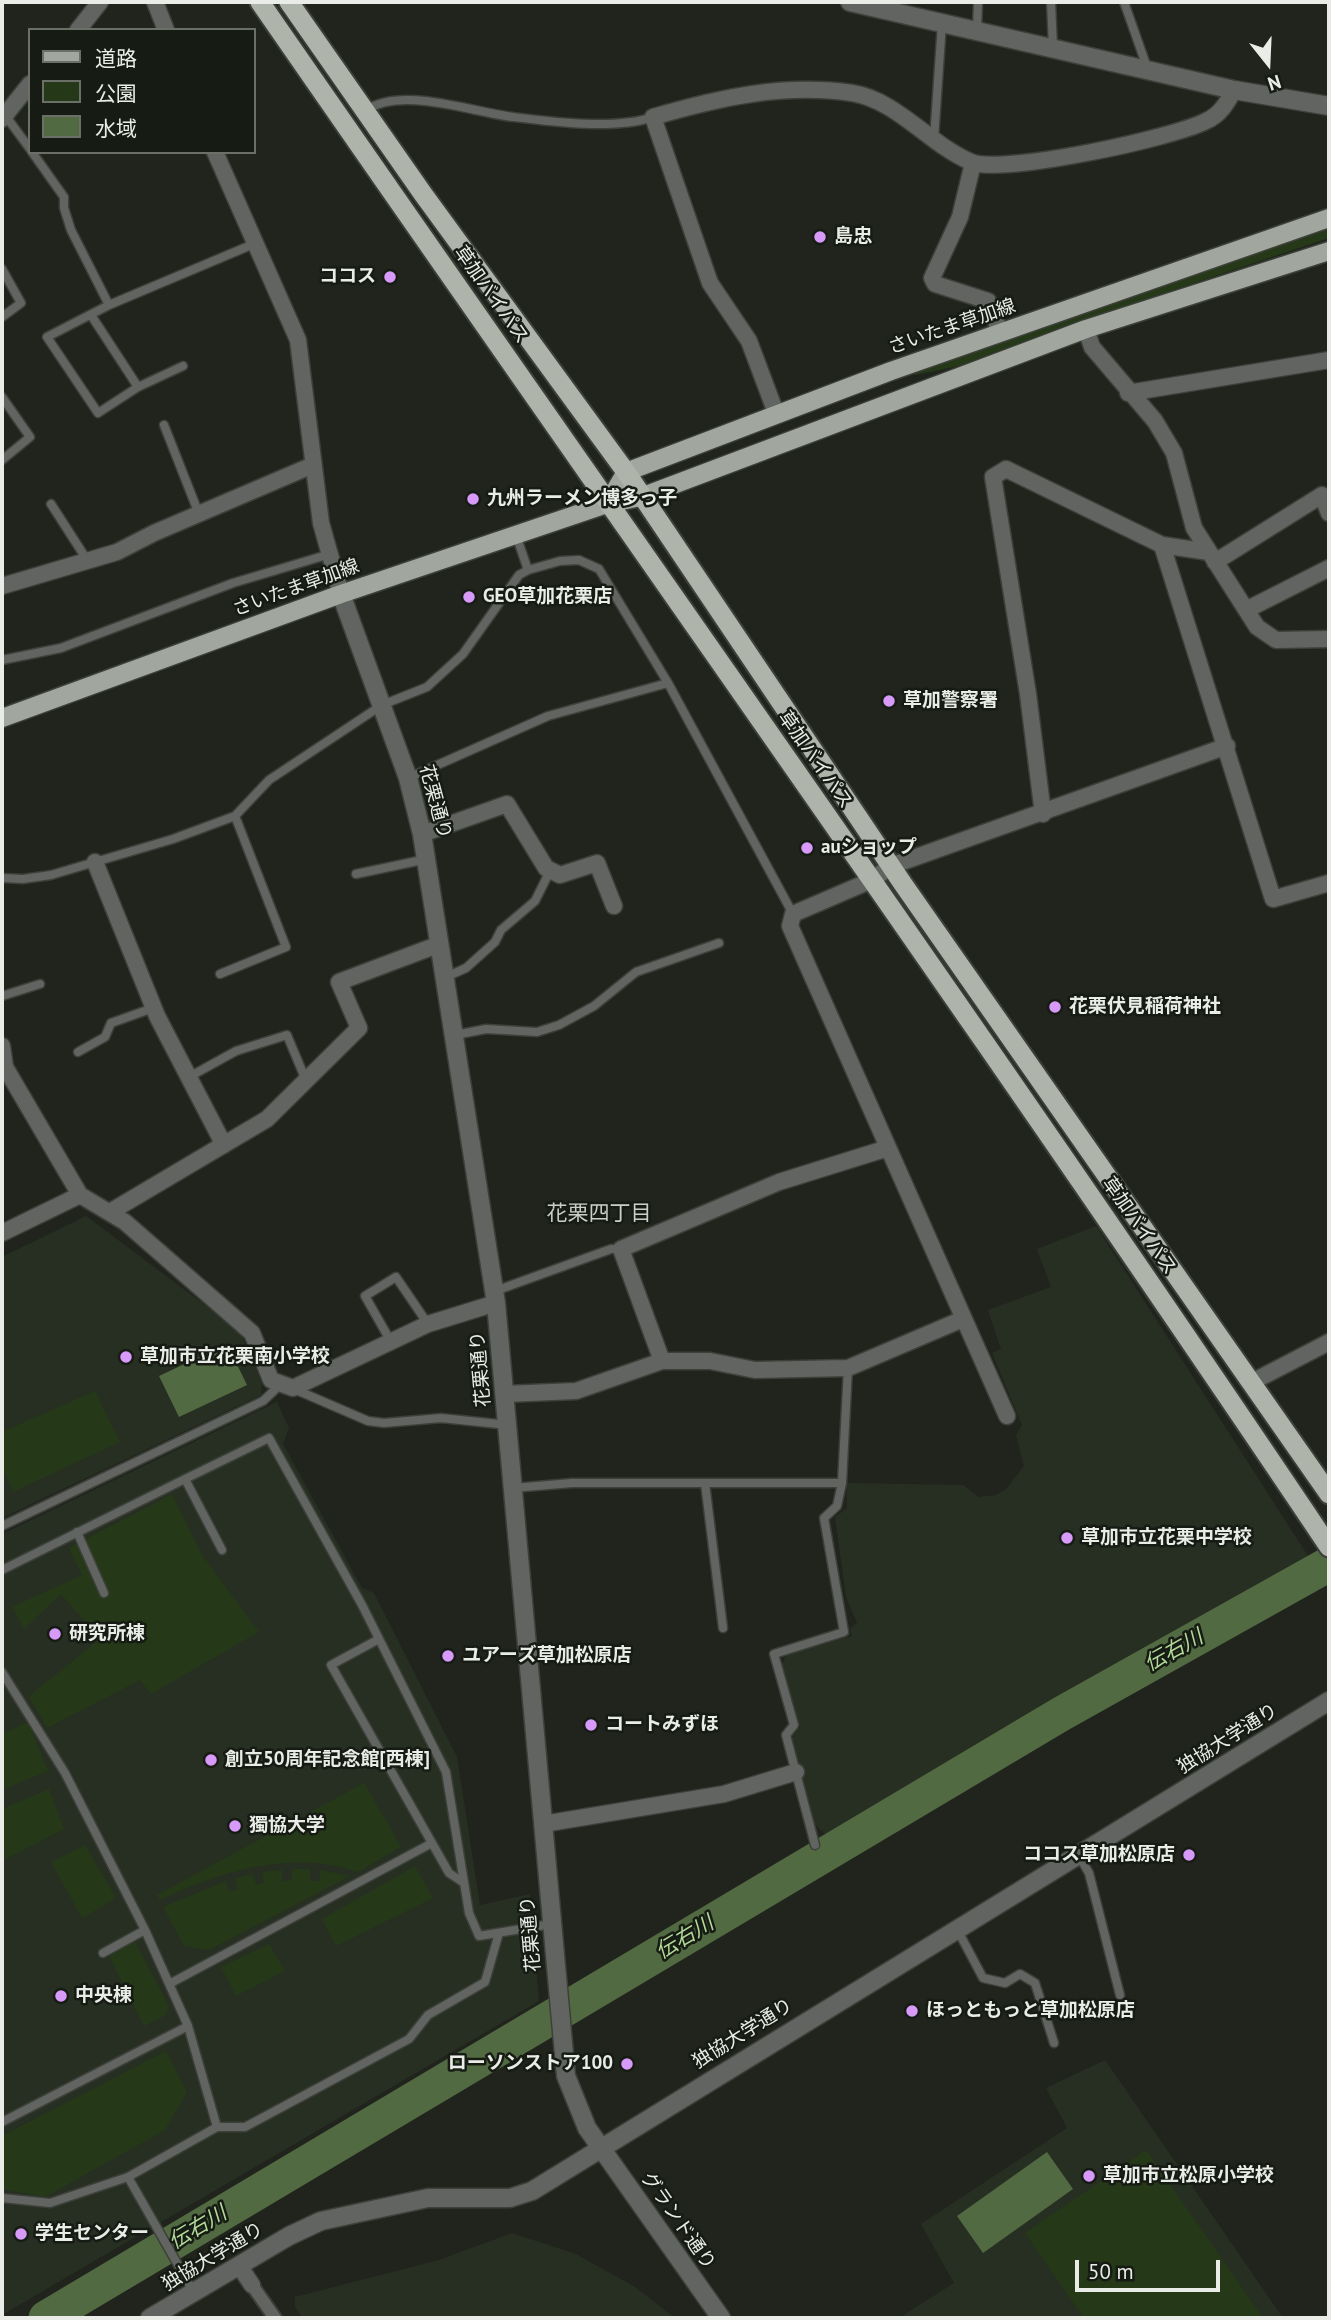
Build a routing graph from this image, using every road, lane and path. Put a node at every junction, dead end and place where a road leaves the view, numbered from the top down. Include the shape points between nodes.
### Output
1 (100, 2) edge
2 (155, 2) edge
3 (260, 2) edge
4 (289, 2) edge
5 (978, 2) edge
6 (1051, 2) edge
7 (1124, 2) edge
8 (858, 3) edge
9 (942, 23) junction
10 (80, 28) edge
11 (165, 28) edge
12 (977, 30) junction
13 (1053, 48) junction
14 (1148, 70) junction
15 (28, 86) edge
16 (1234, 90) junction
17 (1329, 106) edge
18 (364, 111) junction
19 (3, 117) edge
20 (653, 117) junction
21 (934, 139) junction
22 (28, 147) edge
23 (33, 154) edge
24 (216, 154) edge
25 (973, 163) junction
26 (1329, 218) edge
27 (256, 243) junction
28 (1329, 251) edge
29 (2, 269) edge
30 (109, 305) junction
31 (91, 315) junction
32 (2, 317) edge
33 (1086, 330) junction
34 (1000, 332) junction
35 (1329, 360) edge
36 (183, 366) dead end
37 (138, 387) junction
38 (1128, 393) junction
39 (2, 397) edge
40 (776, 413) junction
41 (164, 425) dead end
42 (2, 460) edge
43 (313, 465) junction
44 (625, 472) junction
45 (641, 497) junction
46 (51, 504) dead end
47 (607, 504) junction
48 (1329, 513) edge
49 (200, 514) junction
50 (516, 535) junction
51 (1162, 545) junction
52 (330, 554) junction
53 (1212, 557) junction
54 (89, 563) junction
55 (1329, 568) edge
56 (528, 570) junction
57 (2, 586) edge
58 (341, 594) junction
59 (1246, 610) junction
60 (1329, 639) edge
61 (2, 660) edge
62 (668, 683) junction
63 (382, 705) junction
64 (2, 718) edge
65 (1227, 746) junction
66 (408, 778) junction
67 (1043, 814) junction
68 (234, 816) junction
69 (422, 834) junction
70 (427, 859) junction
71 (95, 862) junction
72 (891, 866) junction
73 (550, 871) junction
74 (356, 874) dead end
75 (2, 878) edge
76 (872, 880) junction
77 (1329, 883) edge
78 (614, 906) dead end
79 (793, 914) junction
80 (719, 943) dead end
81 (440, 944) junction
82 (220, 974) dead end
83 (446, 977) junction
84 (40, 984) dead end
85 (2, 996) edge
86 (153, 1008) junction
87 (455, 1035) junction
88 (2, 1046) edge
89 (78, 1052) dead end
90 (189, 1077) junction
91 (305, 1078) junction
92 (224, 1145) junction
93 (888, 1148) junction
94 (80, 1195) junction
95 (110, 1212) junction
96 (2, 1233) edge
97 (621, 1249) junction
98 (495, 1297) junction
99 (963, 1319) junction
100 (428, 1324) junction
101 (390, 1340) junction
102 (1329, 1342) edge
103 (662, 1361) junction
104 (848, 1368) junction
105 (1252, 1382) junction
106 (286, 1387) junction
107 (505, 1394) junction
108 (1007, 1416) dead end
109 (508, 1425) junction
110 (185, 1479) junction
111 (705, 1483) junction
112 (842, 1483) junction
113 (513, 1488) junction
114 (1329, 1494) edge
115 (2, 1526) edge
116 (77, 1532) junction
117 (1329, 1547) edge
118 (222, 1550) dead end
119 (2, 1570) edge
120 (104, 1593) dead end
121 (723, 1628) dead end
122 (379, 1639) junction
123 (2, 1672) edge
124 (1329, 1701) edge
125 (796, 1772) junction
126 (543, 1824) junction
127 (432, 1843) junction
128 (814, 1845) dead end
129 (1079, 1856) junction
130 (464, 1883) junction
131 (551, 1924) junction
132 (957, 1929) junction
133 (145, 1930) junction
134 (499, 1933) junction
135 (103, 1953) dead end
136 (171, 1983) junction
137 (1120, 1995) dead end
138 (188, 2026) junction
139 (1054, 2043) dead end
140 (2, 2122) edge
141 (217, 2127) junction
142 (601, 2149) junction
143 (128, 2177) junction
144 (2, 2198) edge
145 (240, 2267) junction
146 (252, 2285) joint
147 (194, 2293) junction
148 (150, 2318) edge
149 (275, 2318) edge
150 (720, 2318) edge

1 - 10 street
2 - 11 street
3 - 47 highway, 草加バイパス
4 - 18 highway, 草加バイパス
5 - 12 lane
6 - 13 lane
7 - 14 lane
8 - 9 street
9 - 12 street
9 - 21 lane
12 - 13 street
13 - 14 street
14 - 16 street
15 - 19 street
16 - 17 street
16 - 25 street via 1219,113 1206,121 1142,144 1004,165
18 - 20 lane via 378,102 404,99 513,117 605,123
18 - 44 highway, 草加バイパス
19 - 22 lane
20 - 21 street via 742,94 824,90 861,94
20 - 40 street via 710,283 749,341
21 - 25 street
23 - 30 lane via 64,197 71,230
24 - 27 street
25 - 34 street via 960,217 932,278 934,284 988,301
26 - 34 main road, さいたま草加線
27 - 30 lane
27 - 43 street via 298,340
28 - 33 main road, さいたま草加線
29 - 32 lane via 21,303
30 - 31 lane
31 - 37 lane
31 - 37 lane via 47,337 98,413
33 - 38 street via 1092,347
33 - 45 main road, さいたま草加線
34 - 40 main road, さいたま草加線
35 - 38 street
36 - 37 lane
38 - 53 street via 1155,421 1174,453 1194,528
39 - 42 lane via 30,437
40 - 44 main road, さいたま草加線
41 - 49 lane
43 - 49 street
43 - 52 street
44 - 45 highway, 草加バイパス
44 - 47 main road
45 - 47 main road, さいたま草加線
45 - 72 highway, 草加バイパス
46 - 54 lane
47 - 50 main road, さいたま草加線
47 - 76 highway, 草加バイパス
48 - 53 street via 1322,495
49 - 54 street
50 - 56 lane
50 - 58 main road, さいたま草加線
51 - 53 street
51 - 65 street
51 - 67 street via 1006,468 993,477
52 - 58 street
52 - 61 lane via 221,587 61,648
53 - 59 street
54 - 57 street
55 - 59 street
56 - 62 lane via 579,560 600,569
56 - 63 lane via 519,575 463,654 428,687
58 - 63 street, 花栗通り
58 - 64 main road, さいたま草加線
59 - 60 street via 1257,627 1276,640
62 - 66 lane via 548,716
62 - 79 lane
63 - 66 street, 花栗通り
63 - 68 lane via 269,780
65 - 67 street
65 - 77 street via 1273,899
66 - 69 street, 花栗通り
67 - 72 street
68 - 71 lane
68 - 82 lane via 286,947
69 - 70 street, 花栗通り
69 - 73 street via 507,804
70 - 74 lane
70 - 81 street, 花栗通り
71 - 75 lane via 51,875
71 - 86 street
72 - 76 street
72 - 105 highway, 草加バイパス
73 - 78 street via 560,875 597,863
73 - 83 lane via 535,901 501,930 495,942 466,968
76 - 79 street
76 - 117 highway, 草加バイパス
79 - 93 street via 790,926
80 - 87 lane via 636,972 594,1006 559,1025 537,1032 486,1029
81 - 83 street, 花栗通り
81 - 91 street via 339,982 359,1028
83 - 87 street, 花栗通り
84 - 85 lane
86 - 89 lane via 111,1023 105,1037
86 - 90 street
87 - 98 street, 花栗通り
88 - 94 street via 5,1067
90 - 91 lane via 236,1051 287,1035
90 - 92 street
91 - 92 street via 267,1119
92 - 95 street
93 - 97 street via 779,1182
93 - 99 street
94 - 95 street
94 - 96 street
95 - 106 street via 252,1333 271,1380
97 - 98 lane via 611,1249
97 - 103 street
98 - 100 street
98 - 107 street, 花栗通り
99 - 104 street
99 - 108 street
100 - 101 street
100 - 101 lane via 396,1277 365,1296
101 - 106 street
102 - 105 street
103 - 104 street via 710,1361 755,1370
103 - 107 street via 576,1391
104 - 112 lane
105 - 114 highway, 草加バイパス
106 - 109 lane via 368,1421 441,1418
106 - 115 lane
107 - 109 street, 花栗通り
109 - 113 street, 花栗通り
110 - 116 lane
110 - 118 lane
110 - 122 lane via 269,1438
111 - 112 lane
111 - 113 lane
111 - 121 lane
112 - 125 lane via 837,1506 824,1518 844,1632 774,1654 794,1725 786,1735
113 - 126 street, 花栗通り
116 - 119 lane
116 - 120 lane
122 - 127 lane via 331,1665
122 - 130 lane via 446,1772
123 - 133 lane via 65,1773
124 - 129 street, 独協大学通り
125 - 126 street via 724,1794
125 - 128 lane
126 - 131 street, 花栗通り
127 - 130 lane via 449,1873
127 - 136 lane
129 - 132 street, 独協大学通り
129 - 137 lane via 1088,1873
130 - 134 lane via 479,1937
131 - 134 lane
131 - 142 street, 花栗通り via 563,2059 579,2111
132 - 139 lane via 984,1978 1005,1983 1020,1974 1035,1983
132 - 142 street, 独協大学通り
133 - 135 lane
133 - 136 lane
134 - 141 lane via 485,1982 428,2015 409,2039 245,2127
136 - 138 lane
138 - 140 lane
138 - 141 lane
141 - 143 lane
142 - 145 street, 独協大学通り via 522,2196 428,2198 321,2221
142 - 150 street, グランド通り
143 - 144 lane via 50,2203
143 - 147 lane
145 - 146 street
145 - 147 street, 独協大学通り
146 - 149 street
147 - 148 street, 独協大学通り

